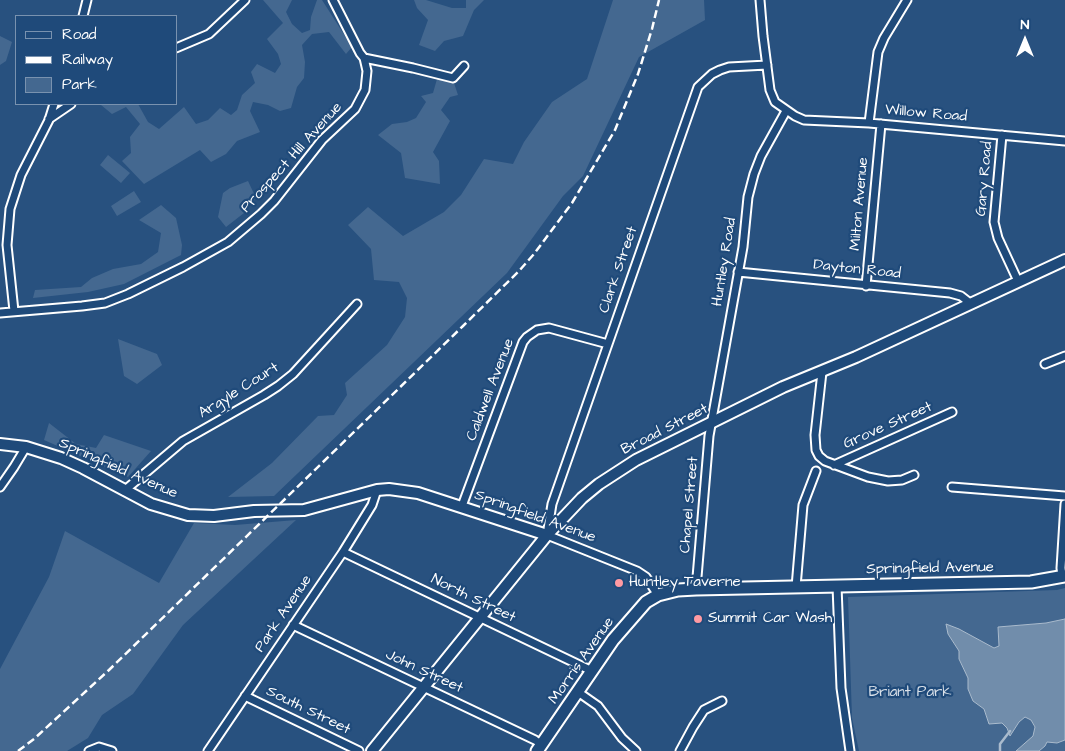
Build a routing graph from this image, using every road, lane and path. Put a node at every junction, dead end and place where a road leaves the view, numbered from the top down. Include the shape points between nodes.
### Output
1 (87, 0) edge
2 (333, 0) edge
3 (760, 0) edge
4 (907, 0) edge
5 (242, 1) edge
6 (83, 15) edge
7 (178, 47) edge
8 (364, 58) junction
9 (766, 65) junction
10 (464, 66) dead end
11 (54, 105) edge
12 (70, 105) edge
13 (786, 111) junction
14 (49, 120) junction
15 (869, 123) junction
16 (881, 124) junction
17 (1002, 135) junction
18 (1065, 141) edge
19 (1065, 260) edge
20 (738, 272) junction
21 (1018, 281) junction
22 (866, 286) junction
23 (970, 303) junction
24 (357, 304) dead end
25 (14, 311) junction
26 (0, 312) edge
27 (608, 344) junction
28 (1065, 356) edge
29 (1045, 364) dead end
30 (822, 372) junction
31 (952, 412) dead end
32 (711, 423) junction
33 (0, 444) edge
34 (26, 447) junction
35 (834, 465) junction
36 (816, 471) dead end
37 (914, 474) dead end
38 (952, 486) dead end
39 (0, 487) edge
40 (124, 490) junction
41 (377, 490) junction
42 (1065, 496) edge
43 (1065, 504) edge
44 (462, 506) junction
45 (547, 535) junction
46 (343, 552) junction
47 (1064, 576) edge
48 (837, 586) junction
49 (796, 587) junction
50 (696, 589) junction
51 (658, 595) junction
52 (481, 618) junction
53 (293, 625) junction
54 (592, 671) junction
55 (425, 688) junction
56 (578, 692) junction
57 (245, 696) junction
58 (722, 701) dead end
59 (539, 748) edge
60 (89, 751) edge
61 (112, 751) edge
62 (208, 751) edge
63 (358, 751) edge
64 (372, 751) edge
65 (636, 751) edge
66 (680, 751) edge
67 (850, 751) edge

1 - 6 street
2 - 8 street, Prospect Hill Avenue
3 - 9 street
4 - 15 street via 878,52
5 - 7 street via 209,34
8 - 10 street via 453,78
8 - 25 street, Prospect Hill Avenue via 367,71 365,90 355,109 322,140 274,201 228,242 105,303
9 - 13 street via 772,96
9 - 27 street, Clark Street via 729,67 712,74 698,86
11 - 14 street
12 - 14 street
13 - 15 street, Willow Road via 804,120
13 - 20 street, Huntley Road via 754,174
14 - 25 street via 22,175 10,209 7,245
15 - 16 street, Willow Road
16 - 17 street, Willow Road
16 - 22 street, Milton Avenue
17 - 18 street, Willow Road
17 - 21 street, Gary Road via 994,222
19 - 21 main road, Broad Street
20 - 22 street, Dayton Road
20 - 32 street, Huntley Road
21 - 23 main road, Broad Street
22 - 23 street, Dayton Road via 950,293
23 - 30 main road, Broad Street
24 - 40 street, Argyle Court via 278,386 183,442
25 - 26 street, Prospect Hill Avenue
27 - 44 street, Caldwell Avenue via 548,328 536,330 527,337
27 - 45 street, Clark Street via 552,504
28 - 29 street
30 - 32 main road, Broad Street via 783,387
30 - 35 street via 815,443 819,456
31 - 35 street, Grove Street
32 - 45 main road, Broad Street via 610,476 582,498
32 - 50 street, Chapel Street
33 - 34 main road, Springfield Avenue
34 - 39 street
34 - 40 main road, Springfield Avenue via 76,465
35 - 37 street via 888,481 902,480
36 - 49 street via 803,505
38 - 42 street
40 - 41 main road, Springfield Avenue via 165,509 188,515 214,516 304,510
41 - 44 main road, Springfield Avenue via 410,491
41 - 46 street, Park Avenue via 372,505
43 - 47 street via 1061,568
44 - 45 main road, Springfield Avenue
45 - 51 street, Springfield Avenue via 637,571 646,577
45 - 52 main road, Broad Street
46 - 52 street, North Street
46 - 53 street, Park Avenue
47 - 48 main road, Springfield Avenue via 1032,582
48 - 49 main road, Springfield Avenue
48 - 67 street via 841,688
49 - 50 main road, Springfield Avenue
50 - 51 main road, Springfield Avenue
51 - 54 main road, Morris Avenue via 633,615
52 - 54 street, North Street
52 - 55 main road, Broad Street
53 - 55 street, John Street
53 - 57 street, Park Avenue
54 - 56 main road, Morris Avenue
55 - 59 street, John Street via 535,740
55 - 64 main road, Broad Street
56 - 59 main road, Morris Avenue
56 - 65 street via 598,706
57 - 62 street, Park Avenue
57 - 63 street, South Street
58 - 66 street via 704,710
60 - 61 street via 99,747

